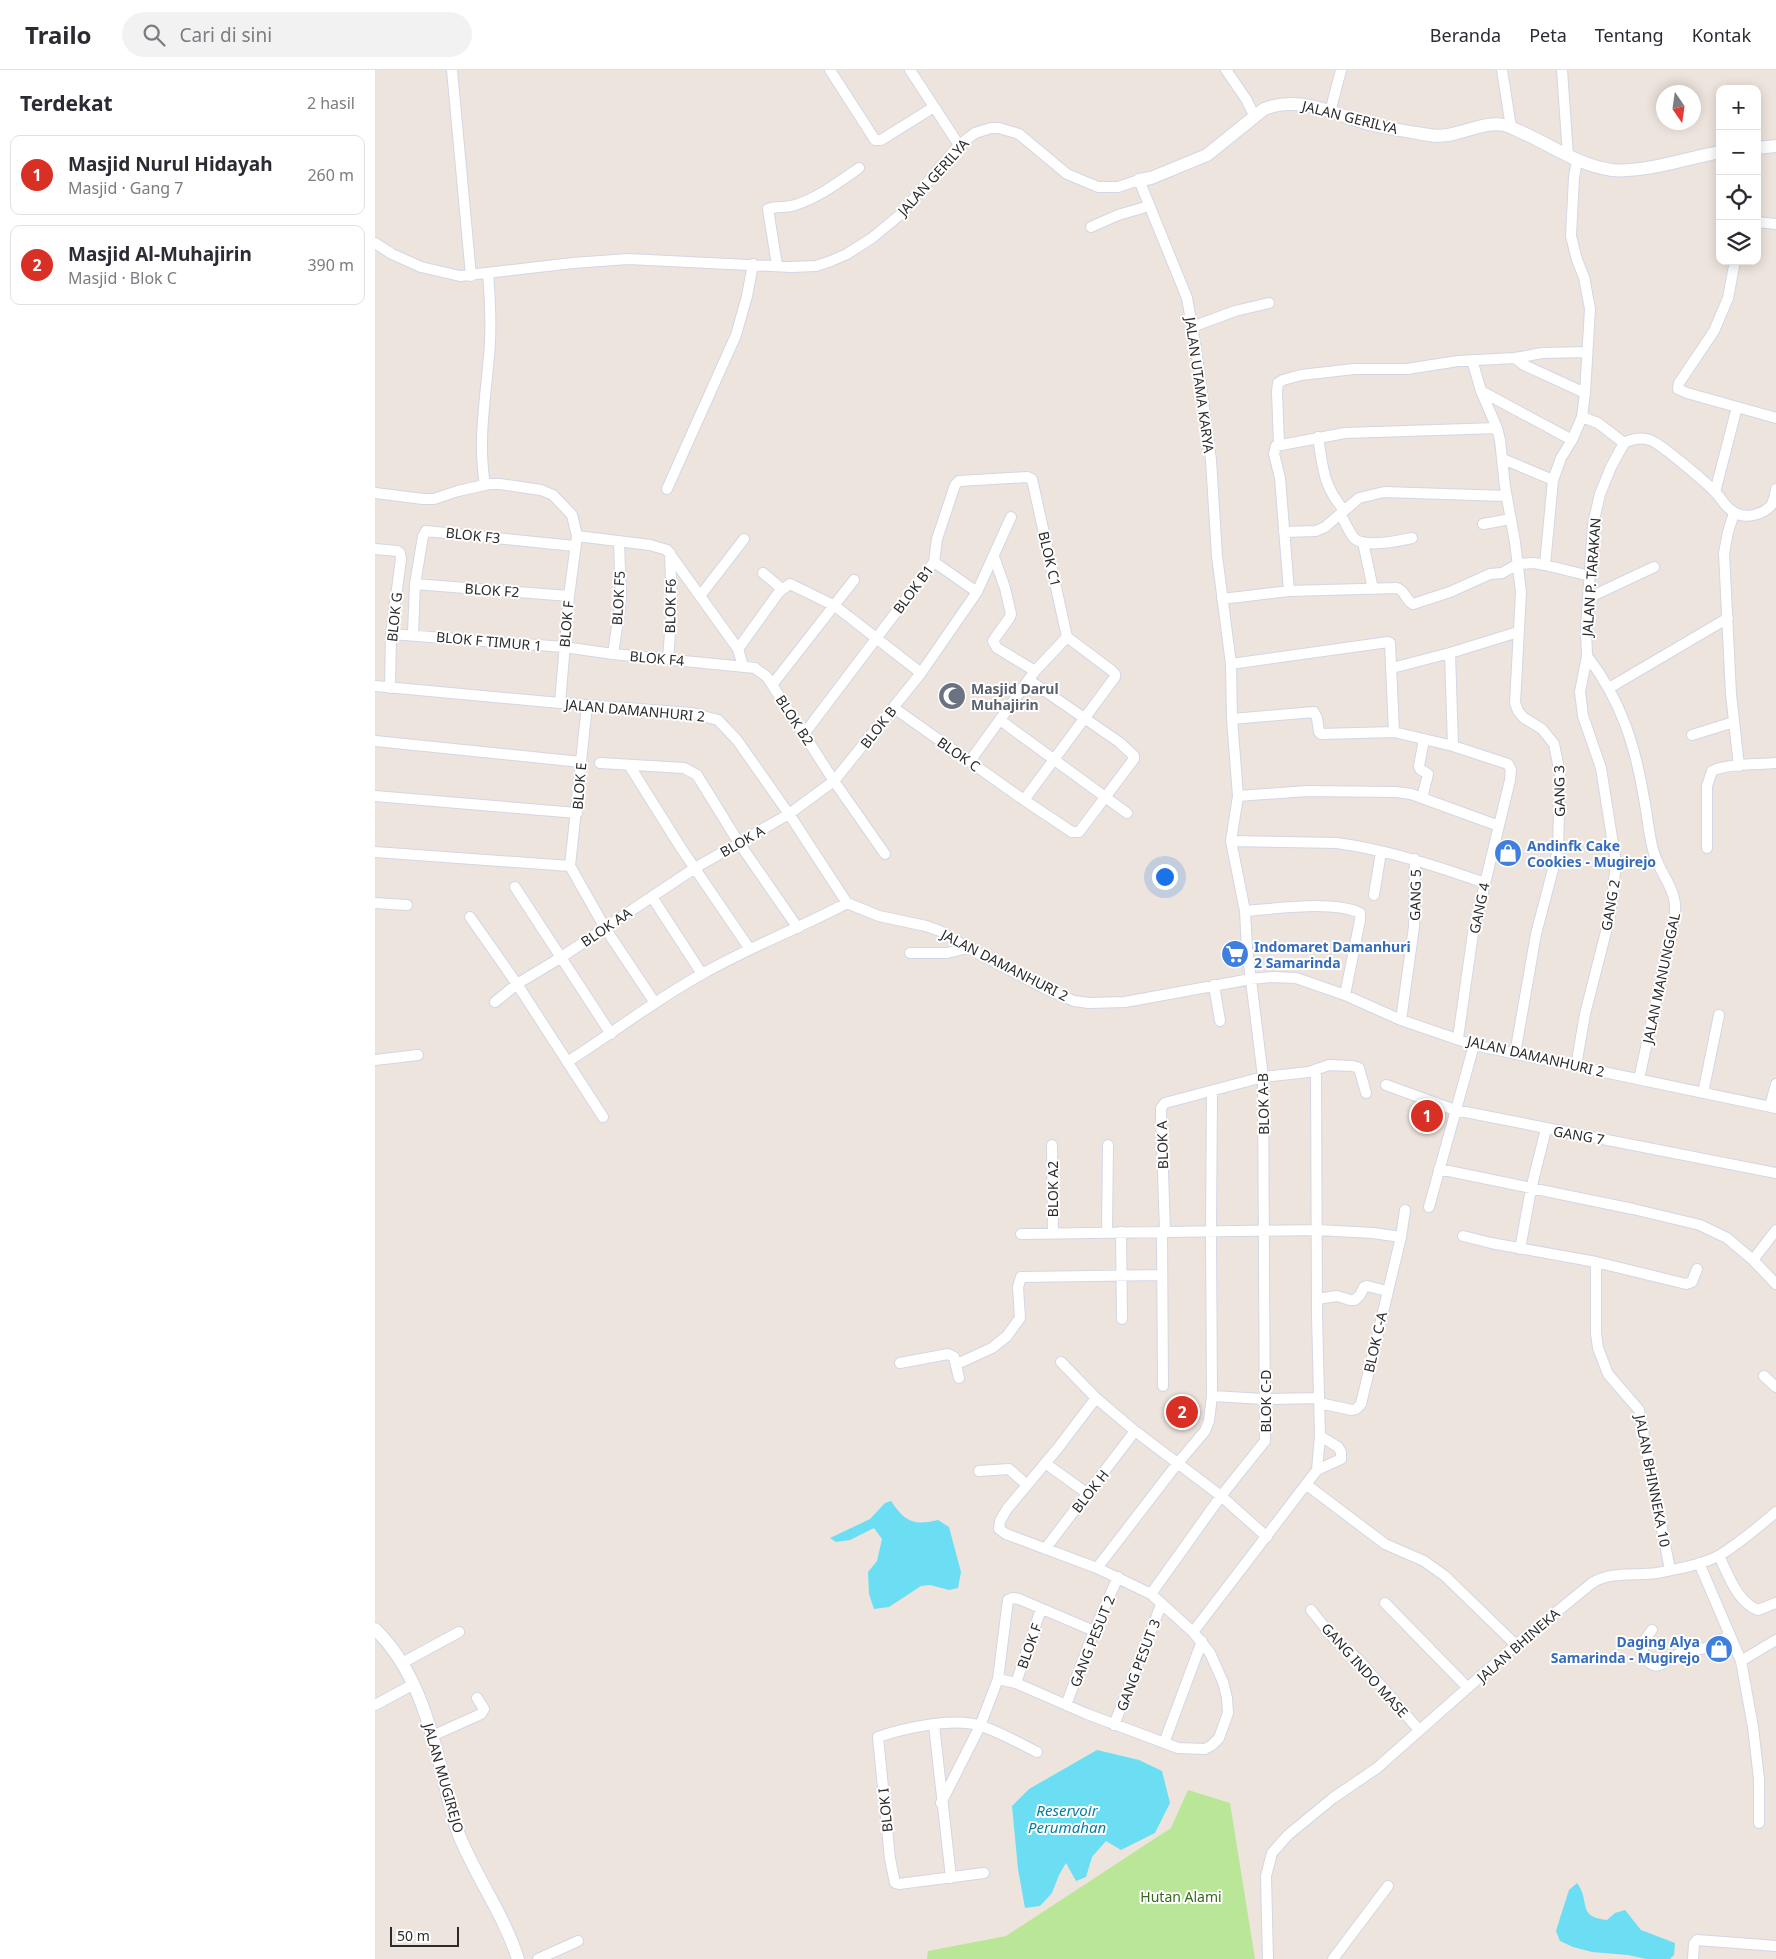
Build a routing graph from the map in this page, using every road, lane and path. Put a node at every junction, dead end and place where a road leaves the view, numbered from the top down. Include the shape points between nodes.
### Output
1 (452, 70) edge
2 (830, 70) edge
3 (910, 70) edge
4 (1226, 70) edge
5 (1341, 70) edge
6 (1502, 70) edge
7 (1562, 70) edge
8 (934, 107) junction
9 (1330, 112) junction
10 (1254, 115) junction
11 (1511, 127) junction
12 (959, 145) junction
13 (1776, 146) edge
14 (1761, 148) edge
15 (1716, 154) edge
16 (1572, 159) junction
17 (859, 168) dead end
18 (1139, 180) junction
19 (1149, 206) junction
20 (1761, 222) edge
21 (1776, 224) edge
22 (1091, 227) dead end
23 (375, 243) edge
24 (753, 264) junction
25 (777, 265) junction
26 (1734, 265) edge
27 (490, 274) junction
28 (471, 276) junction
29 (1269, 303) dead end
30 (1192, 327) junction
31 (1587, 352) junction
32 (1515, 358) junction
33 (1472, 360) junction
34 (1481, 391) junction
35 (1585, 393) junction
36 (1737, 407) junction
37 (1582, 417) junction
38 (1776, 418) edge
39 (1497, 428) junction
40 (1318, 438) junction
41 (1572, 440) junction
42 (1624, 443) junction
43 (1279, 444) junction
44 (1503, 459) junction
45 (1553, 480) junction
46 (959, 481) joint
47 (485, 485) junction
48 (667, 489) dead end
49 (1776, 489) edge
50 (1715, 492) junction
51 (375, 493) edge
52 (1506, 496) junction
53 (1342, 512) junction
54 (1734, 513) junction
55 (1011, 517) dead end
56 (1511, 519) junction
57 (1483, 524) dead end
58 (1283, 532) junction
59 (1411, 538) dead end
60 (744, 539) dead end
61 (575, 541) junction
62 (619, 541) junction
63 (1363, 542) junction
64 (375, 549) edge
65 (670, 552) junction
66 (994, 557) junction
67 (934, 562) junction
68 (1518, 564) junction
69 (1545, 564) junction
70 (1654, 567) dead end
71 (763, 573) dead end
72 (1590, 576) junction
73 (854, 580) dead end
74 (415, 584) junction
75 (782, 589) junction
76 (1373, 589) junction
77 (1289, 591) junction
78 (977, 592) junction
79 (569, 596) junction
80 (700, 596) junction
81 (1588, 598) junction
82 (1222, 599) junction
83 (835, 606) junction
84 (1728, 618) junction
85 (1518, 632) junction
86 (391, 634) junction
87 (413, 635) junction
88 (1067, 637) junction
89 (876, 638) junction
90 (564, 648) junction
91 (737, 649) junction
92 (1450, 653) junction
93 (613, 654) junction
94 (1587, 656) junction
95 (668, 659) junction
96 (1231, 664) junction
97 (746, 666) junction
98 (1392, 668) junction
99 (921, 673) junction
100 (1032, 676) junction
101 (772, 685) junction
102 (375, 686) edge
103 (390, 688) junction
104 (1609, 688) junction
105 (560, 703) junction
106 (587, 705) junction
107 (894, 708) junction
108 (1083, 718) junction
109 (1232, 719) junction
110 (1000, 720) junction
111 (1734, 722) junction
112 (1394, 732) junction
113 (805, 734) junction
114 (1692, 735) dead end
115 (1424, 739) junction
116 (375, 741) edge
117 (1453, 746) junction
118 (1054, 759) junction
119 (970, 761) junction
120 (581, 762) junction
121 (600, 763) dead end
122 (1776, 763) edge
123 (629, 765) junction
124 (1739, 766) junction
125 (834, 781) junction
126 (375, 796) edge
127 (1238, 796) junction
128 (1106, 798) junction
129 (1422, 798) junction
130 (1024, 800) junction
131 (1127, 812) dead end
132 (577, 813) junction
133 (789, 814) junction
134 (1499, 826) junction
135 (1231, 841) junction
136 (739, 842) junction
137 (1707, 848) dead end
138 (375, 852) edge
139 (1381, 852) junction
140 (885, 854) dead end
141 (1415, 860) junction
142 (570, 866) junction
143 (695, 868) junction
144 (1485, 883) junction
145 (515, 887) dead end
146 (1374, 895) dead end
147 (652, 897) junction
148 (375, 903) edge
149 (847, 903) junction
150 (407, 905) dead end
151 (1245, 911) junction
152 (470, 917) dead end
153 (605, 928) junction
154 (798, 928) junction
155 (749, 948) junction
156 (967, 948) junction
157 (910, 953) dead end
158 (560, 958) junction
159 (702, 974) junction
160 (1251, 979) junction
161 (517, 984) junction
162 (1214, 986) junction
163 (1345, 995) junction
164 (495, 1002) dead end
165 (655, 1003) junction
166 (1719, 1015) dead end
167 (1401, 1020) junction
168 (1220, 1021) dead end
169 (611, 1034) junction
170 (1458, 1038) junction
171 (1475, 1045) junction
172 (1515, 1054) junction
173 (417, 1055) dead end
174 (375, 1060) edge
175 (567, 1062) junction
176 (1576, 1066) junction
177 (1316, 1071) junction
178 (1263, 1077) junction
179 (1639, 1079) junction
180 (1776, 1084) edge
181 (1386, 1085) dead end
182 (1212, 1092) junction
183 (1365, 1093) dead end
184 (1703, 1093) junction
185 (1773, 1107) edge
186 (1455, 1110) junction
187 (603, 1117) dead end
188 (1546, 1129) junction
189 (1053, 1145) dead end
190 (1108, 1146) dead end
191 (1439, 1169) junction
192 (1776, 1173) edge
193 (1531, 1189) junction
194 (1429, 1207) dead end
195 (1405, 1210) dead end
196 (1317, 1230) junction
197 (1776, 1230) edge
198 (1163, 1231) junction
199 (1264, 1231) junction
200 (1107, 1232) junction
201 (1121, 1232) junction
202 (1211, 1232) junction
203 (1053, 1233) junction
204 (1021, 1234) dead end
205 (1463, 1236) dead end
206 (1401, 1237) junction
207 (1519, 1248) junction
208 (1753, 1260) junction
209 (1596, 1262) junction
210 (1697, 1269) dead end
211 (1121, 1275) junction
212 (1162, 1275) junction
213 (1776, 1284) edge
214 (1387, 1291) junction
215 (1317, 1299) junction
216 (1122, 1318) dead end
217 (1061, 1362) dead end
218 (900, 1363) dead end
219 (957, 1364) junction
220 (1764, 1376) dead end
221 (959, 1378) dead end
222 (1163, 1386) dead end
223 (1776, 1387) edge
224 (1213, 1396) junction
225 (1096, 1398) junction
226 (1264, 1399) junction
227 (1319, 1400) junction
228 (1135, 1432) junction
229 (1320, 1436) junction
230 (1045, 1463) junction
231 (1177, 1464) junction
232 (1317, 1470) junction
233 (979, 1471) dead end
234 (1027, 1485) junction
235 (1307, 1485) junction
236 (1088, 1494) junction
237 (1221, 1496) junction
238 (1776, 1512) edge
239 (1267, 1537) junction
240 (1045, 1549) junction
241 (1719, 1556) junction
242 (1699, 1563) junction
243 (1097, 1568) junction
244 (1670, 1570) junction
245 (1118, 1578) junction
246 (1151, 1594) junction
247 (1385, 1603) dead end
248 (1776, 1603) edge
249 (1161, 1605) junction
250 (1041, 1609) junction
251 (1311, 1610) dead end
252 (375, 1629) edge
253 (1652, 1630) dead end
254 (1094, 1631) junction
255 (459, 1632) dead end
256 (1193, 1632) junction
257 (1730, 1635) junction
258 (1776, 1640) edge
259 (1202, 1641) junction
260 (1516, 1645) junction
261 (1741, 1661) junction
262 (402, 1662) junction
263 (998, 1679) junction
264 (1016, 1683) junction
265 (413, 1684) junction
266 (1468, 1688) junction
267 (477, 1698) dead end
268 (375, 1705) edge
269 (1066, 1705) junction
270 (934, 1725) junction
271 (1115, 1725) junction
272 (980, 1726) junction
273 (1419, 1730) junction
274 (432, 1736) junction
275 (1164, 1743) junction
276 (1037, 1752) dead end
277 (941, 1802) junction
278 (1759, 1823) dead end
279 (984, 1873) dead end
280 (951, 1878) junction
281 (1388, 1886) dead end
282 (578, 1941) dead end
283 (1776, 1946) edge
284 (518, 1959) edge
285 (538, 1959) edge
286 (1268, 1959) edge
287 (1333, 1959) edge
288 (1693, 1959) edge

1 - 28 street
2 - 8 street via 875,140 881,140
3 - 8 street
4 - 10 street
5 - 9 street
6 - 11 street
7 - 16 street
8 - 12 street
9 - 10 street, JALAN GERILYA via 1305,104 1289,104 1273,106
9 - 11 street, JALAN GERILYA via 1374,125 1434,136 1450,136 1495,124
10 - 18 street, JALAN GERILYA via 1207,155
11 - 16 street, JALAN GERILYA
12 - 18 street, JALAN GERILYA via 975,133 999,128 1019,134 1067,174 1098,187 1109,188
12 - 25 street, JALAN GERILYA via 901,214 872,238 847,254 816,266
13 - 14 street
15 - 16 street, JALAN GERILYA via 1629,171
16 - 31 street via 1571,236 1590,309
17 - 25 street via 806,201 768,209
18 - 19 street, JALAN UTAMA KARYA
19 - 22 street
19 - 30 street, JALAN UTAMA KARYA via 1187,298
20 - 21 street
23 - 28 street, JALAN GERILYA via 421,267
24 - 25 street, JALAN GERILYA
24 - 27 street, JALAN GERILYA via 628,259
24 - 48 street via 736,335
26 - 36 street via 1728,298 1714,331 1678,386 1679,390 1687,393
27 - 28 street, JALAN GERILYA
27 - 47 street via 490,342 481,456
29 - 30 street
30 - 82 street, JALAN UTAMA KARYA via 1211,460
31 - 32 street
31 - 35 street
32 - 33 street
32 - 35 street
33 - 34 street, GANG 3
33 - 43 street via 1407,369 1354,369 1283,380 1278,383 1277,392
34 - 39 street, GANG 3
34 - 41 street
35 - 37 street
36 - 38 street
36 - 50 street
37 - 41 street
37 - 42 street via 1598,423
39 - 40 street via 1345,433
39 - 44 street, GANG 3
40 - 43 street
40 - 53 street via 1325,482
41 - 45 street
42 - 50 street via 1632,439 1650,440
42 - 72 street, JALAN P. TARAKAN via 1600,494 1593,524
43 - 58 street via 1274,454 1280,478
44 - 45 street
44 - 52 street, GANG 3
45 - 69 street
46 - 67 street, BLOK B1 via 937,539
46 - 88 street, BLOK C1 via 1032,479
47 - 51 street via 433,499
47 - 61 street via 500,484 553,495 572,515
49 - 54 street via 1773,502 1765,511 1749,515
50 - 54 street
52 - 53 street via 1384,492 1359,498
52 - 56 street, GANG 3
53 - 58 street via 1316,531
53 - 63 street via 1354,538
54 - 84 street via 1724,553
55 - 66 street
56 - 57 street
56 - 68 street, GANG 3
58 - 77 street
59 - 63 street
60 - 80 street
61 - 62 street
61 - 74 street, BLOK F3 via 426,531
61 - 79 street, BLOK F
62 - 65 street via 658,546
62 - 93 street, BLOK F5 via 621,598
63 - 76 street
64 - 86 street, BLOK G via 400,553
65 - 80 street
65 - 95 street, BLOK F6 via 672,607
66 - 78 street
66 - 100 street via 1011,614 993,644
67 - 78 street
67 - 89 street, BLOK B1
68 - 69 street
68 - 76 street via 1502,573 1490,574 1413,604 1400,589
68 - 85 street, GANG 3 via 1521,592
69 - 72 street
70 - 81 street
71 - 75 street
72 - 81 street, JALAN P. TARAKAN
73 - 83 street
74 - 79 street, BLOK F2
74 - 87 street
75 - 83 street via 790,584
75 - 91 street
76 - 77 street
77 - 82 street
78 - 99 street
79 - 90 street, BLOK F
80 - 91 street
81 - 94 street, JALAN P. TARAKAN
82 - 96 street, JALAN UTAMA KARYA
83 - 89 street
83 - 101 street
84 - 104 street
84 - 111 street
85 - 92 street
85 - 172 street, GANG 3 via 1515,703 1517,711 1542,729 1554,744 1560,774 1560,821 1557,850 1535,934
86 - 87 street, BLOK F TIMUR 1
86 - 103 street, BLOK G
87 - 90 street, BLOK F TIMUR 1
88 - 100 street
88 - 108 street via 1115,674
89 - 99 street
89 - 113 street, BLOK B1
90 - 93 street, BLOK F4
90 - 105 street, BLOK F
91 - 97 street
92 - 98 street
92 - 117 street
93 - 95 street, BLOK F4
94 - 104 street, JALAN MANUNGGAL
94 - 176 street, GANG 2 via 1580,692 1582,708 1601,768 1616,862 1610,916 1585,1014
95 - 97 street, BLOK F4
96 - 98 street via 1388,642
96 - 109 street, JALAN UTAMA KARYA
97 - 101 street, BLOK B2 via 761,672
98 - 112 street
99 - 107 street, BLOK B
100 - 108 street
100 - 110 street
101 - 113 street, BLOK B2
102 - 103 street, JALAN DAMANHURI 2
103 - 105 street, JALAN DAMANHURI 2
104 - 179 street, JALAN MANUNGGAL via 1629,734 1654,853 1676,902
105 - 106 street, JALAN DAMANHURI 2
106 - 120 street, BLOK E
106 - 133 street, JALAN DAMANHURI 2 via 692,713 719,720
107 - 119 street, BLOK C
107 - 125 street, BLOK B
108 - 118 street
108 - 128 street via 1134,756
109 - 112 street via 1314,712 1321,734
109 - 127 street, JALAN UTAMA KARYA
110 - 118 street
110 - 119 street
111 - 114 street
111 - 124 street
112 - 115 street
113 - 125 street, BLOK B2
115 - 117 street
115 - 129 street via 1419,766 1428,774
116 - 120 street
117 - 134 street, GANG 4 via 1508,764 1510,780
118 - 128 street
118 - 130 street
119 - 130 street, BLOK C
120 - 132 street, BLOK E
121 - 123 street
122 - 124 street
123 - 136 street via 692,771
123 - 143 street
124 - 137 street via 1716,769 1709,776
125 - 133 street, BLOK B
125 - 140 street, BLOK B2
126 - 132 street
127 - 129 street via 1307,791 1396,792
127 - 135 street, JALAN UTAMA KARYA
128 - 130 street, BLOK C via 1081,831 1076,832
128 - 131 street
129 - 134 street
132 - 142 street, BLOK E
133 - 136 street, BLOK A
133 - 149 street, JALAN DAMANHURI 2
134 - 144 street, GANG 4
135 - 139 street via 1337,843
135 - 151 street, BLOK A-B
136 - 143 street, BLOK A
136 - 154 street
138 - 142 street
139 - 141 street
139 - 146 street
141 - 144 street
141 - 167 street, GANG 5 via 1414,927
142 - 153 street
143 - 147 street, BLOK A
143 - 155 street
144 - 170 street, GANG 4 via 1473,933
145 - 158 street
147 - 153 street, BLOK AA
147 - 159 street
148 - 150 street
149 - 154 street
149 - 156 street, JALAN DAMANHURI 2 via 879,916 939,931
151 - 160 street, BLOK A-B
151 - 163 street via 1338,908 1360,914
152 - 161 street
153 - 158 street, BLOK AA
153 - 165 street
154 - 155 street
155 - 159 street
156 - 157 street via 947,953
156 - 162 street, JALAN DAMANHURI 2 via 1074,1001 1125,1002
158 - 161 street, BLOK AA
158 - 169 street
159 - 165 street
160 - 162 street, JALAN DAMANHURI 2
160 - 163 street, JALAN DAMANHURI 2 via 1296,978
160 - 178 street, BLOK A-B
161 - 164 street, BLOK AA
161 - 175 street
162 - 168 street
163 - 167 street, JALAN DAMANHURI 2
165 - 169 street
166 - 184 street
167 - 170 street, JALAN DAMANHURI 2
169 - 175 street
170 - 171 street, JALAN DAMANHURI 2
171 - 172 street, JALAN DAMANHURI 2
171 - 186 street
172 - 176 street, JALAN DAMANHURI 2
173 - 174 street
175 - 187 street
176 - 179 street, JALAN DAMANHURI 2
177 - 178 street, BLOK A
177 - 183 street, BLOK A via 1329,1065 1359,1068
177 - 196 street
178 - 182 street, BLOK A
178 - 199 street, BLOK A-B
179 - 184 street, JALAN DAMANHURI 2
180 - 185 street
181 - 186 street, GANG 7
182 - 198 street, BLOK A via 1165,1103 1161,1108
182 - 202 street
184 - 185 street, JALAN DAMANHURI 2
186 - 188 street, GANG 7
186 - 191 street
188 - 192 street, GANG 7
188 - 193 street
189 - 203 street, BLOK A2
190 - 200 street
191 - 193 street
191 - 194 street
193 - 207 street
193 - 208 street via 1700,1225 1727,1238
195 - 206 street, BLOK C-A
196 - 199 street
196 - 206 street
196 - 215 street
197 - 208 street
198 - 201 street
198 - 202 street
198 - 212 street
199 - 202 street
199 - 226 street, BLOK C-D
200 - 201 street
200 - 203 street
201 - 211 street
202 - 224 street
203 - 204 street
205 - 207 street
206 - 214 street, BLOK C-A
207 - 209 street
208 - 213 street
209 - 210 street via 1686,1284 1692,1282
209 - 244 street, JALAN BHINNEKA 10 via 1598,1348 1608,1374 1639,1410
211 - 212 street
211 - 216 street
211 - 219 street via 1021,1277 1018,1287 1020,1318 1007,1336 992,1348
212 - 222 street
214 - 215 street via 1367,1286 1355,1300 1337,1296
214 - 227 street, BLOK C-A via 1359,1407 1352,1410
215 - 227 street
217 - 225 street
218 - 219 street via 948,1354 955,1357
219 - 221 street
220 - 223 street
224 - 226 street
224 - 231 street via 1205,1431
225 - 228 street
225 - 230 street
226 - 227 street
226 - 237 street, BLOK C-D via 1265,1441
227 - 229 street
228 - 231 street
228 - 236 street, BLOK H
229 - 232 street
229 - 232 street via 1338,1448 1342,1456
230 - 234 street
230 - 236 street
231 - 237 street
231 - 243 street
232 - 235 street
233 - 234 street via 1009,1469
234 - 240 street via 1003,1514 999,1529
235 - 239 street
235 - 260 street via 1385,1544 1424,1561 1445,1576
236 - 240 street, BLOK H
237 - 239 street
237 - 246 street, BLOK C-D
238 - 241 street, JALAN BHINEKA
239 - 256 street
240 - 243 street
241 - 242 street, JALAN BHINEKA
241 - 248 street via 1733,1585 1752,1608 1759,1610
242 - 244 street, JALAN BHINEKA
242 - 257 street
243 - 245 street
244 - 260 street, JALAN BHINEKA via 1599,1579
245 - 246 street
245 - 254 street, GANG PESUT 2
246 - 249 street
247 - 266 street
249 - 256 street
249 - 271 street, GANG PESUT 3
250 - 254 street
250 - 263 street via 1015,1598 1008,1600
250 - 264 street, BLOK F
251 - 273 street, GANG INDO MASE
252 - 262 street, JALAN MUGIREJO
253 - 257 street via 1642,1649 1647,1660 1656,1665 1665,1664 1681,1652 1705,1648
254 - 269 street, GANG PESUT 2
255 - 262 street
256 - 259 street
257 - 261 street
258 - 261 street
259 - 275 street
259 - 275 street via 1223,1682 1228,1713 1225,1726 1219,1738 1205,1749 1178,1748
260 - 266 street, JALAN BHINEKA
261 - 278 street via 1759,1779
262 - 265 street, JALAN MUGIREJO
263 - 264 street
263 - 272 street
264 - 269 street
265 - 268 street
265 - 274 street, JALAN MUGIREJO
266 - 273 street, JALAN BHINEKA
267 - 274 street via 484,1709 481,1714
269 - 271 street
270 - 272 street, BLOK I via 962,1722
270 - 277 street
270 - 280 street, BLOK I via 878,1737 891,1869 895,1883 899,1884
271 - 275 street
272 - 276 street, BLOK I
272 - 277 street
273 - 286 street, JALAN BHINEKA via 1377,1768 1287,1835 1272,1853 1267,1864 1265,1894
274 - 284 street, JALAN MUGIREJO via 450,1810 460,1836
277 - 280 street
279 - 280 street, BLOK I
281 - 287 street
282 - 285 street
283 - 288 street via 1697,1940

